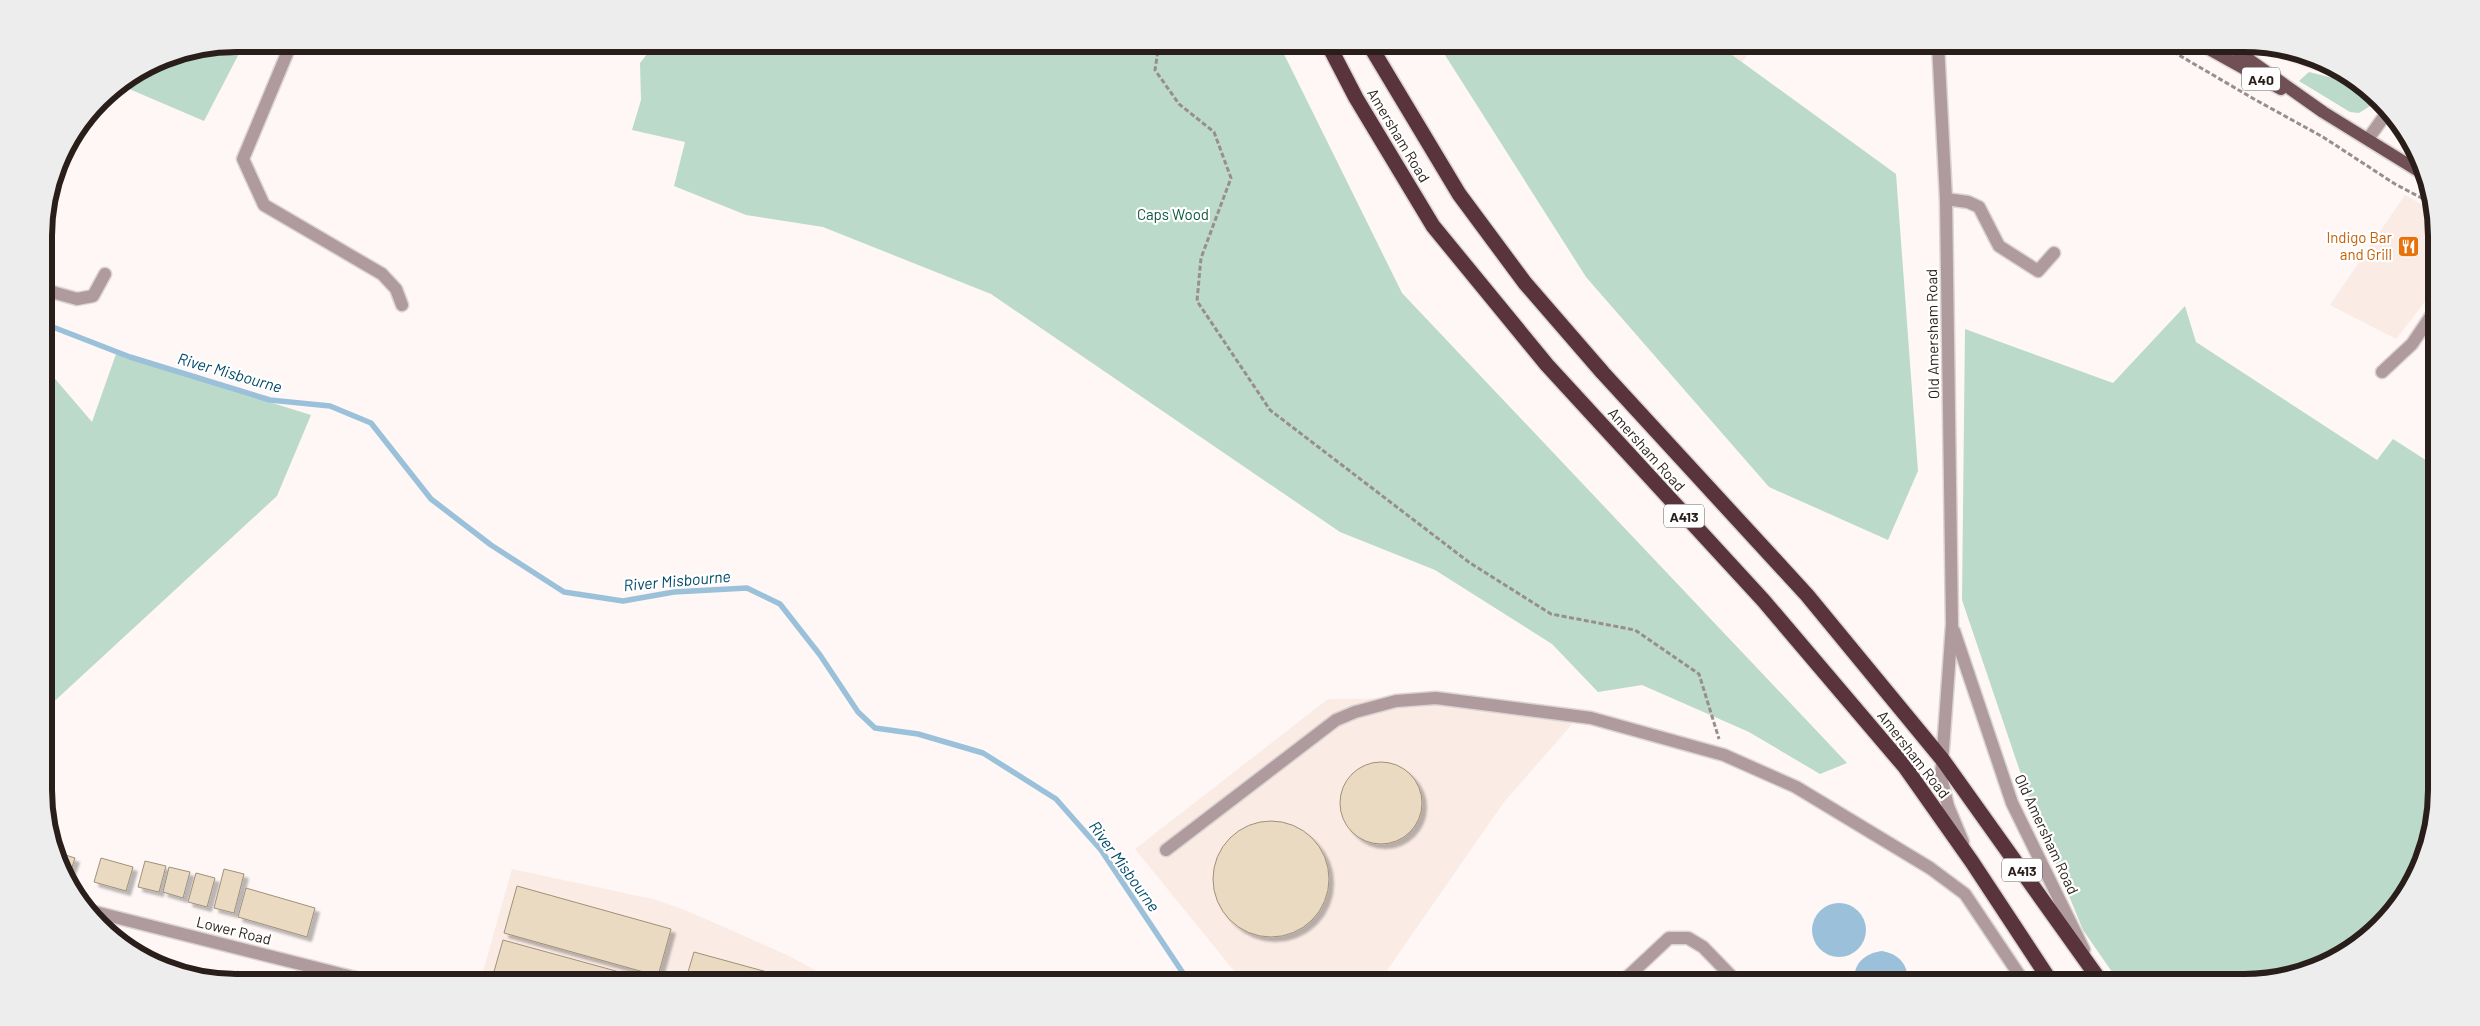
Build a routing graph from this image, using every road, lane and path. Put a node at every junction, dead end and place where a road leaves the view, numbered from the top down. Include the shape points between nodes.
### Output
1 (288, 52) edge
2 (1158, 52) edge
3 (1332, 52) edge
4 (1374, 52) edge
5 (1938, 52) edge
6 (2173, 52) edge
7 (2214, 52) edge
8 (2238, 52) edge
9 (2323, 112) junction
10 (2384, 117) edge
11 (2368, 139) junction
12 (2414, 168) edge
13 (1946, 199) junction
14 (2423, 199) edge
15 (2054, 253) dead end
16 (105, 274) dead end
17 (52, 292) edge
18 (402, 305) dead end
19 (2428, 320) edge
20 (2382, 372) dead end
21 (1952, 624) junction
22 (1724, 755) junction
23 (1942, 759) junction
24 (1166, 850) dead end
25 (1972, 862) junction
26 (100, 913) edge
27 (340, 974) edge
28 (1631, 974) edge
29 (1729, 974) edge
30 (2019, 974) edge
31 (2046, 974) edge
32 (2096, 974) edge
33 (2096, 974) edge

1 - 18 street via 243,159 264,205 382,274 396,288
2 - 22 path via 1155,70 1179,104 1214,132 1231,178 1201,258 1197,301 1270,410 1470,563 1551,614 1635,630 1699,674
3 - 25 highway, Amersham Road / A413 via 1433,226 1547,365 1763,600 1905,767
4 - 23 highway, A413 via 1459,194 1525,283 1807,595
5 - 13 street, Old Amersham Road
6 - 14 path
7 - 9 main road, A40
8 - 9 main road, A40
9 - 11 main road, A40
10 - 11 street
11 - 12 main road, A40
13 - 15 street via 1979,207 1999,246 2038,271
13 - 21 street, Old Amersham Road
16 - 17 street via 93,296 77,299
19 - 20 street via 2412,344
21 - 23 street, Old Amersham Road
21 - 33 street, Old Amersham Road via 2012,803
22 - 24 street via 1591,718 1436,698 1396,700 1336,720
22 - 30 street via 1796,787 1930,868 1965,894
23 - 25 street, Old Amersham Road via 1941,777 1948,806
23 - 32 highway, A413
25 - 31 highway, Amersham Road / A413
26 - 27 street, Lower Road
28 - 29 street via 1669,938 1688,938 1704,947

